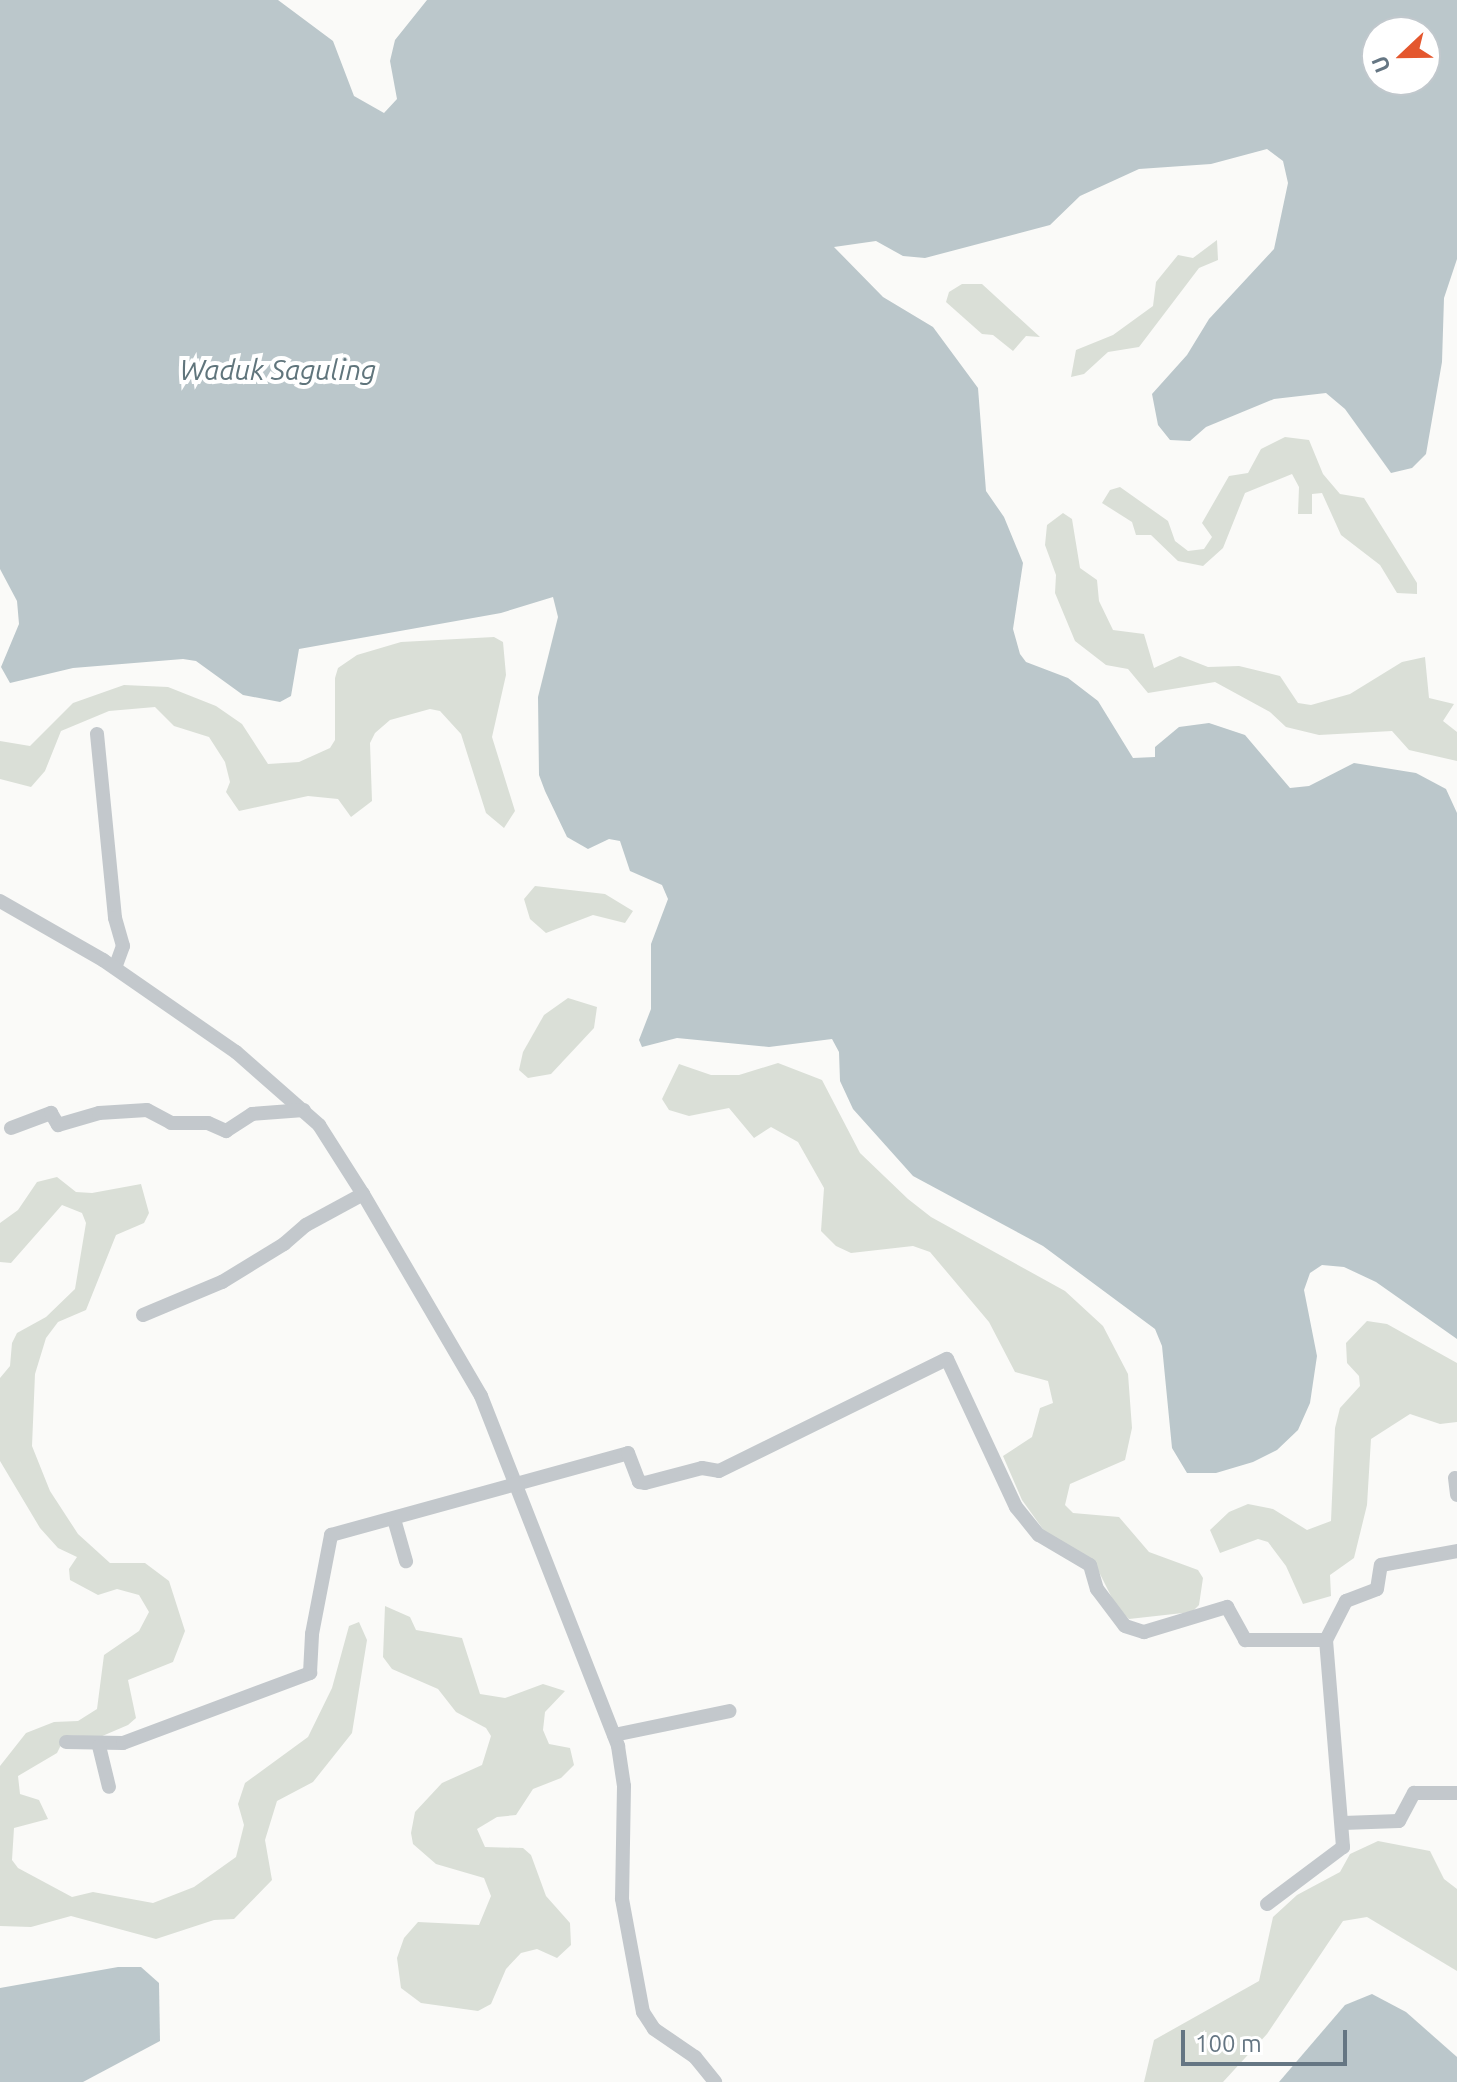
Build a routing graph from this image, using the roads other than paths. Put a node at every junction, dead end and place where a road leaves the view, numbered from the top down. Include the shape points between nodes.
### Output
1 (97, 734) dead end
2 (0, 901) edge
3 (115, 968) junction
4 (304, 1110) junction
5 (11, 1128) dead end
6 (363, 1194) junction
7 (143, 1315) dead end
8 (1455, 1478) dead end
9 (518, 1481) junction
10 (1457, 1495) edge
11 (394, 1519) junction
12 (1457, 1551) edge
13 (406, 1561) dead end
14 (1326, 1640) junction
15 (730, 1711) dead end
16 (614, 1735) junction
17 (66, 1742) dead end
18 (99, 1746) junction
19 (109, 1787) dead end
20 (1457, 1793) edge
21 (1343, 1823) junction
22 (1267, 1904) dead end
23 (715, 2082) edge

1 - 3 street via 115,918 123,946
2 - 3 street
3 - 4 street via 236,1052
4 - 5 street via 252,1114 226,1131 208,1123 171,1123 147,1110 99,1113 58,1125 51,1113
4 - 6 street via 325,1132
6 - 7 street via 306,1225 236,1274
6 - 9 street via 481,1396
8 - 10 street
9 - 11 street
9 - 14 street via 628,1453 639,1482 645,1483 702,1468 729,1468 947,1359 1016,1507 1039,1535 1090,1565 1097,1589 1125,1626 1144,1632 1227,1607 1245,1640
9 - 16 street
11 - 13 street
11 - 18 street via 331,1535 310,1673 123,1743
12 - 14 street via 1381,1565 1377,1589 1346,1601
14 - 21 street
15 - 16 street
16 - 23 street via 624,1786 622,1899 643,2012 654,2029 695,2057
17 - 18 street
18 - 19 street
20 - 21 street via 1414,1793 1399,1821
21 - 22 street via 1339,1852 1295,1878

